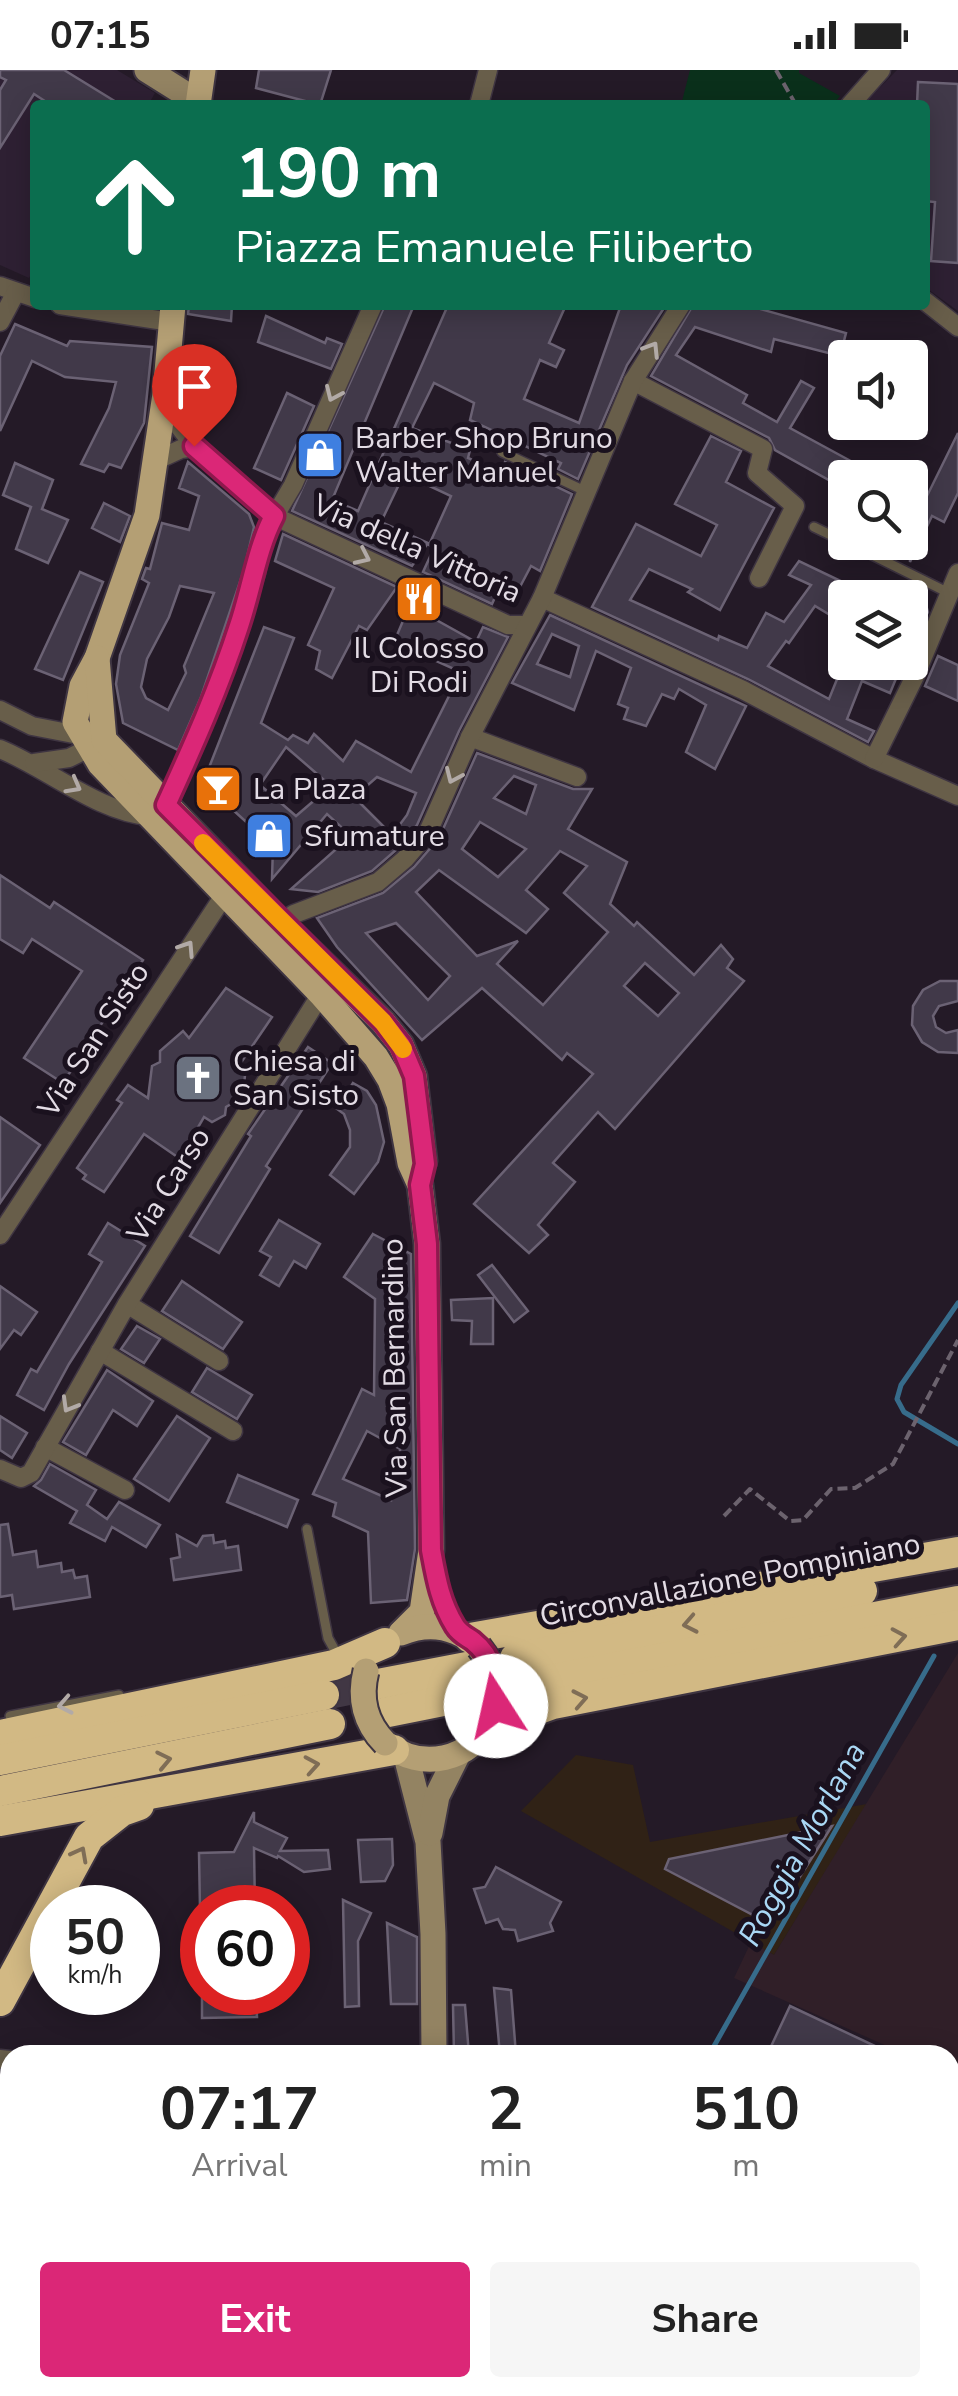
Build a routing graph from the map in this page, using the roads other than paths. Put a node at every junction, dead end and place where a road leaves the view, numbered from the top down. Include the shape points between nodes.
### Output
1 (147, 70) edge
2 (203, 70) edge
3 (488, 70) edge
4 (881, 70) edge
5 (194, 100) edge
6 (200, 100) edge
7 (480, 100) edge
8 (854, 100) edge
9 (8, 289) edge
10 (930, 305) edge
11 (130, 310) edge
12 (371, 310) edge
13 (678, 310) edge
14 (172, 313) edge
15 (0, 322) edge
16 (958, 327) edge
17 (633, 381) junction
18 (165, 394) junction
19 (194, 446) junction
20 (502, 452) dead end
21 (157, 460) junction
22 (587, 492) junction
23 (274, 516) junction
24 (814, 526) dead end
25 (828, 533) edge
26 (882, 560) edge
27 (958, 573) edge
28 (758, 578) dead end
29 (950, 594) junction
30 (542, 598) junction
31 (526, 625) junction
32 (0, 710) edge
33 (470, 738) junction
34 (91, 741) junction
35 (0, 749) edge
36 (874, 759) junction
37 (34, 763) junction
38 (577, 777) dead end
39 (958, 796) edge
40 (158, 811) junction
41 (231, 886) junction
42 (280, 923) junction
43 (321, 994) junction
44 (420, 1185) junction
45 (0, 1235) edge
46 (127, 1304) junction
47 (100, 1350) junction
48 (219, 1361) dead end
49 (234, 1430) dead end
50 (45, 1447) junction
51 (0, 1469) edge
52 (124, 1490) dead end
53 (307, 1528) dead end
54 (431, 1550) junction
55 (958, 1552) edge
56 (958, 1572) edge
57 (958, 1601) edge
58 (958, 1625) edge
59 (394, 1637) junction
60 (288, 1662) dead end
61 (477, 1675) junction
62 (134, 1692) dead end
63 (374, 1705) junction
64 (12, 1724) edge
65 (458, 1754) junction
66 (0, 1760) edge
67 (230, 1780) junction
68 (0, 1791) edge
69 (0, 1822) edge
70 (428, 1842) junction
71 (0, 2001) edge
72 (434, 2045) edge

1 - 5 main road
2 - 6 main road
3 - 7 street
4 - 8 street
9 - 15 street
10 - 16 street
11 - 14 street
12 -> 23 street
17 -> 13 street
14 - 18 main road
17 - 22 street
17 - 28 street via 763,449 756,474 795,506
18 - 19 street, Via della Vittoria
18 - 21 main road
19 - 21 street
19 - 23 street, Via della Vittoria
20 - 22 lane
21 - 34 main road via 146,515 77,706 75,722
22 - 30 street
23 -> 31 street, Via della Vittoria via 508,626
23 - 40 street via 213,702
24 - 25 lane
26 - 29 lane
27 - 29 street
29 - 36 street
30 - 31 street
30 - 36 street
31 - 33 street
32 - 34 street
33 - 38 street
33 -> 42 street via 428,832 404,859 378,882
34 - 37 street via 69,758
34 - 40 main road
35 - 37 street
36 - 39 street
37 -> 40 street via 127,815
40 - 41 main road
41 - 42 main road
41 - 43 main road
45 -> 41 street, Via San Sisto
42 - 44 main road via 383,1022 410,1062 425,1164
43 - 44 main road via 390,1080
43 - 46 street, Via Carso
44 - 54 main road, Via San Bernardino via 427,1244
46 - 47 street, Via Carso
46 - 48 street
47 - 49 street
47 -> 50 street, Via Carso
50 - 51 street, Via Carso via 21,1478
50 - 52 street
53 - 63 lane via 328,1638
54 - 59 main road, Via San Bernardino via 422,1612
54 - 61 main road, Via San Bernardino via 440,1595
55 - 61 highway
56 -> 57 highway, Circonvallazione Pompiniano via 519,1671
61 -> 58 highway via 553,1704
59 - 61 main road via 425,1626
59 - 63 highway
60 - 63 lane
61 - 63 highway
61 - 65 main road via 480,1739
62 -> 64 lane
63 - 64 highway
63 - 65 main road via 427,1760
67 -> 63 highway
63 - 70 main road
65 - 70 main road via 438,1796
68 -> 66 highway via 327,1710
67 - 69 highway
71 -> 67 highway via 89,1837 122,1811
70 - 72 main road

